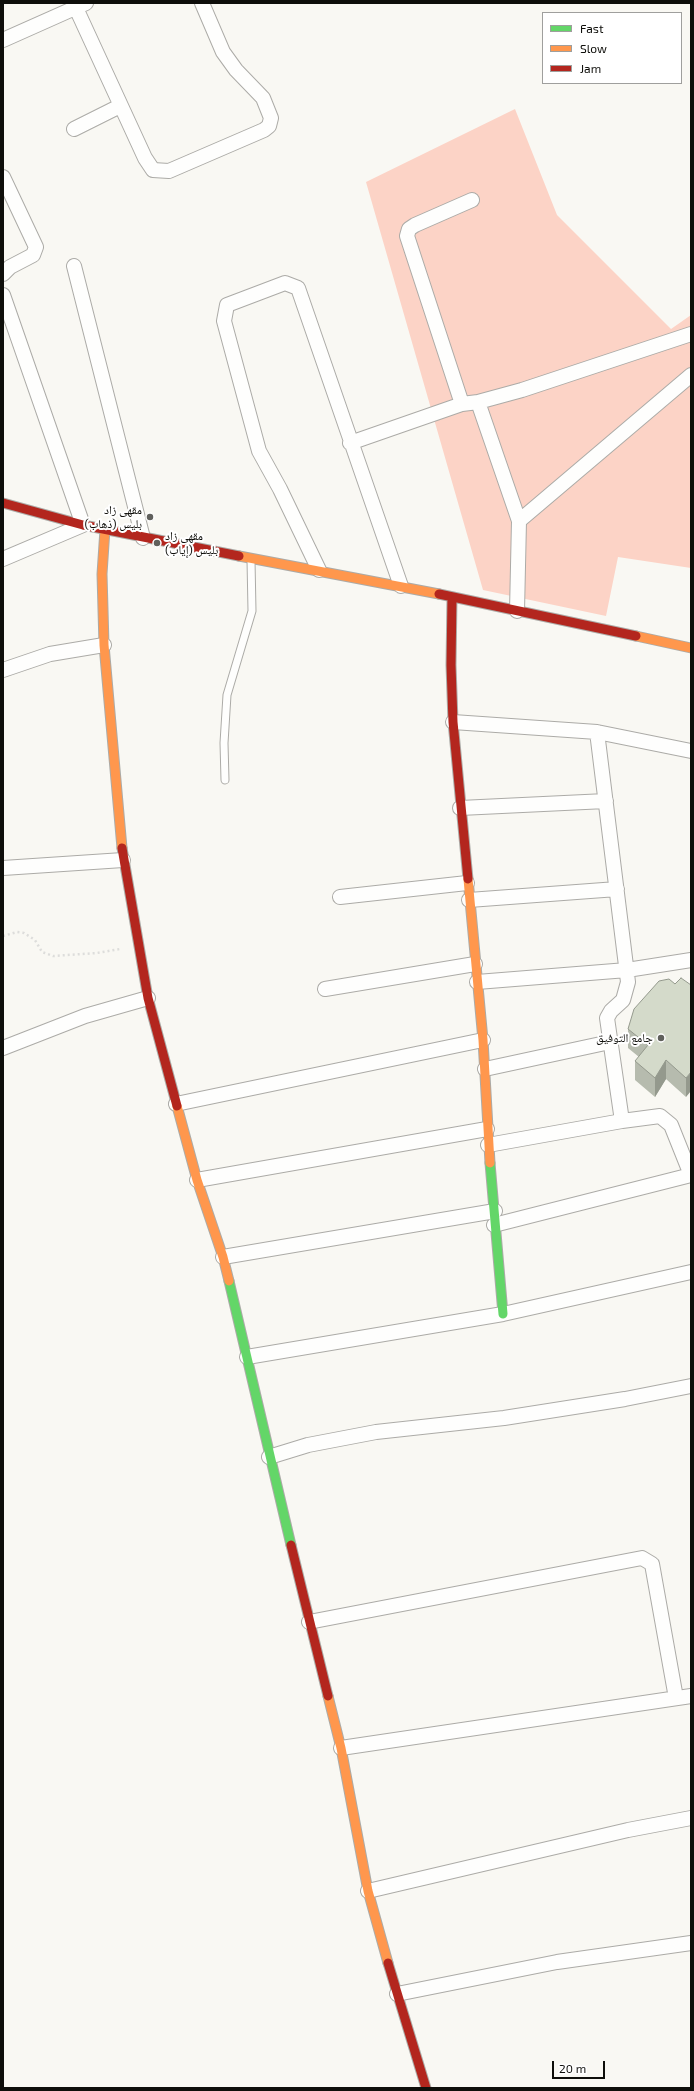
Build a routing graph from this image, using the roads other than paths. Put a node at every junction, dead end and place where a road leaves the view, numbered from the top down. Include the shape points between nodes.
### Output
1 (202, 3) edge
2 (81, 5) edge
3 (3, 40) edge
4 (120, 106) junction
5 (74, 129) dead end
6 (3, 177) edge
7 (472, 200) dead end
8 (74, 266) dead end
9 (3, 274) edge
10 (3, 295) edge
11 (691, 334) edge
12 (691, 375) edge
13 (478, 402) junction
14 (462, 404) junction
15 (350, 443) junction
16 (3, 503) edge
17 (519, 521) junction
18 (83, 525) junction
19 (105, 530) junction
20 (143, 538) junction
21 (251, 558) junction
22 (3, 559) edge
23 (319, 570) junction
24 (401, 586) junction
25 (452, 597) junction
26 (517, 611) junction
27 (104, 645) junction
28 (691, 648) edge
29 (3, 670) edge
30 (453, 722) junction
31 (597, 732) junction
32 (691, 751) edge
33 (226, 780) dead end
34 (606, 801) junction
35 (460, 808) junction
36 (123, 860) junction
37 (3, 868) edge
38 (467, 883) junction
39 (617, 889) junction
40 (340, 897) dead end
41 (469, 900) junction
42 (691, 960) edge
43 (475, 964) junction
44 (627, 970) junction
45 (477, 982) junction
46 (325, 989) dead end
47 (148, 998) junction
48 (483, 1040) junction
49 (610, 1042) junction
50 (3, 1048) edge
51 (485, 1069) junction
52 (176, 1104) junction
53 (622, 1121) junction
54 (487, 1129) junction
55 (488, 1145) junction
56 (691, 1175) edge
57 (197, 1180) junction
58 (495, 1218) junction
59 (223, 1257) junction
60 (691, 1272) edge
61 (503, 1314) junction
62 (247, 1357) junction
63 (691, 1386) edge
64 (270, 1457) junction
65 (309, 1622) junction
66 (691, 1696) edge
67 (676, 1698) junction
68 (341, 1748) junction
69 (691, 1818) edge
70 (368, 1891) junction
71 (691, 1943) edge
72 (397, 1994) junction
73 (426, 2088) edge

1 - 4 street via 223,52 236,70 263,98 271,118 269,126 169,171 158,171 153,170 145,158
2 - 3 street
2 - 4 street
4 - 5 street
6 - 9 street via 36,247 33,255 10,267
7 - 14 street via 415,225 409,229 407,236
8 - 20 street
10 - 18 street
11 - 13 street
12 - 17 street
13 - 14 street
13 - 17 street
14 - 15 street
15 - 23 street via 298,288 285,283 227,305 224,321 259,451
15 - 24 street
16 - 18 street
17 - 26 street
18 - 19 street
18 - 22 street
19 - 20 street
19 - 27 street via 102,574
20 - 21 street
21 - 23 street
21 - 33 lane via 252,611 227,695 224,743
23 - 24 street
24 - 25 street
25 - 26 street
25 - 30 street
26 - 28 street
27 - 29 street via 50,654
27 - 36 street
30 - 31 street
30 - 35 street
31 - 32 street
31 - 34 street
34 - 35 street
34 - 39 street
35 - 38 street
36 - 37 street
36 - 47 street
38 - 40 street
38 - 41 street
39 - 41 street
39 - 44 street
41 - 43 street
42 - 44 street
43 - 45 street
43 - 46 street
44 - 45 street
44 - 49 street via 626,995 607,1018
45 - 48 street
47 - 50 street via 85,1016
47 - 52 street
48 - 51 street
48 - 52 street
49 - 51 street
49 - 53 street
51 - 54 street
52 - 57 street
53 - 55 street
53 - 56 street via 652,1116 660,1116 666,1120 675,1132
54 - 55 street
54 - 57 street
55 - 58 street
56 - 58 street
57 - 59 street
58 - 59 street
58 - 61 street
59 - 62 street
60 - 61 street
61 - 62 street
62 - 64 street
63 - 64 street via 504,1418 376,1432 308,1445
64 - 65 street
65 - 67 street via 642,1558 652,1564
65 - 68 street
66 - 67 street
67 - 68 street
68 - 70 street
69 - 70 street via 628,1830
70 - 72 street
71 - 72 street via 557,1962
72 - 73 street

